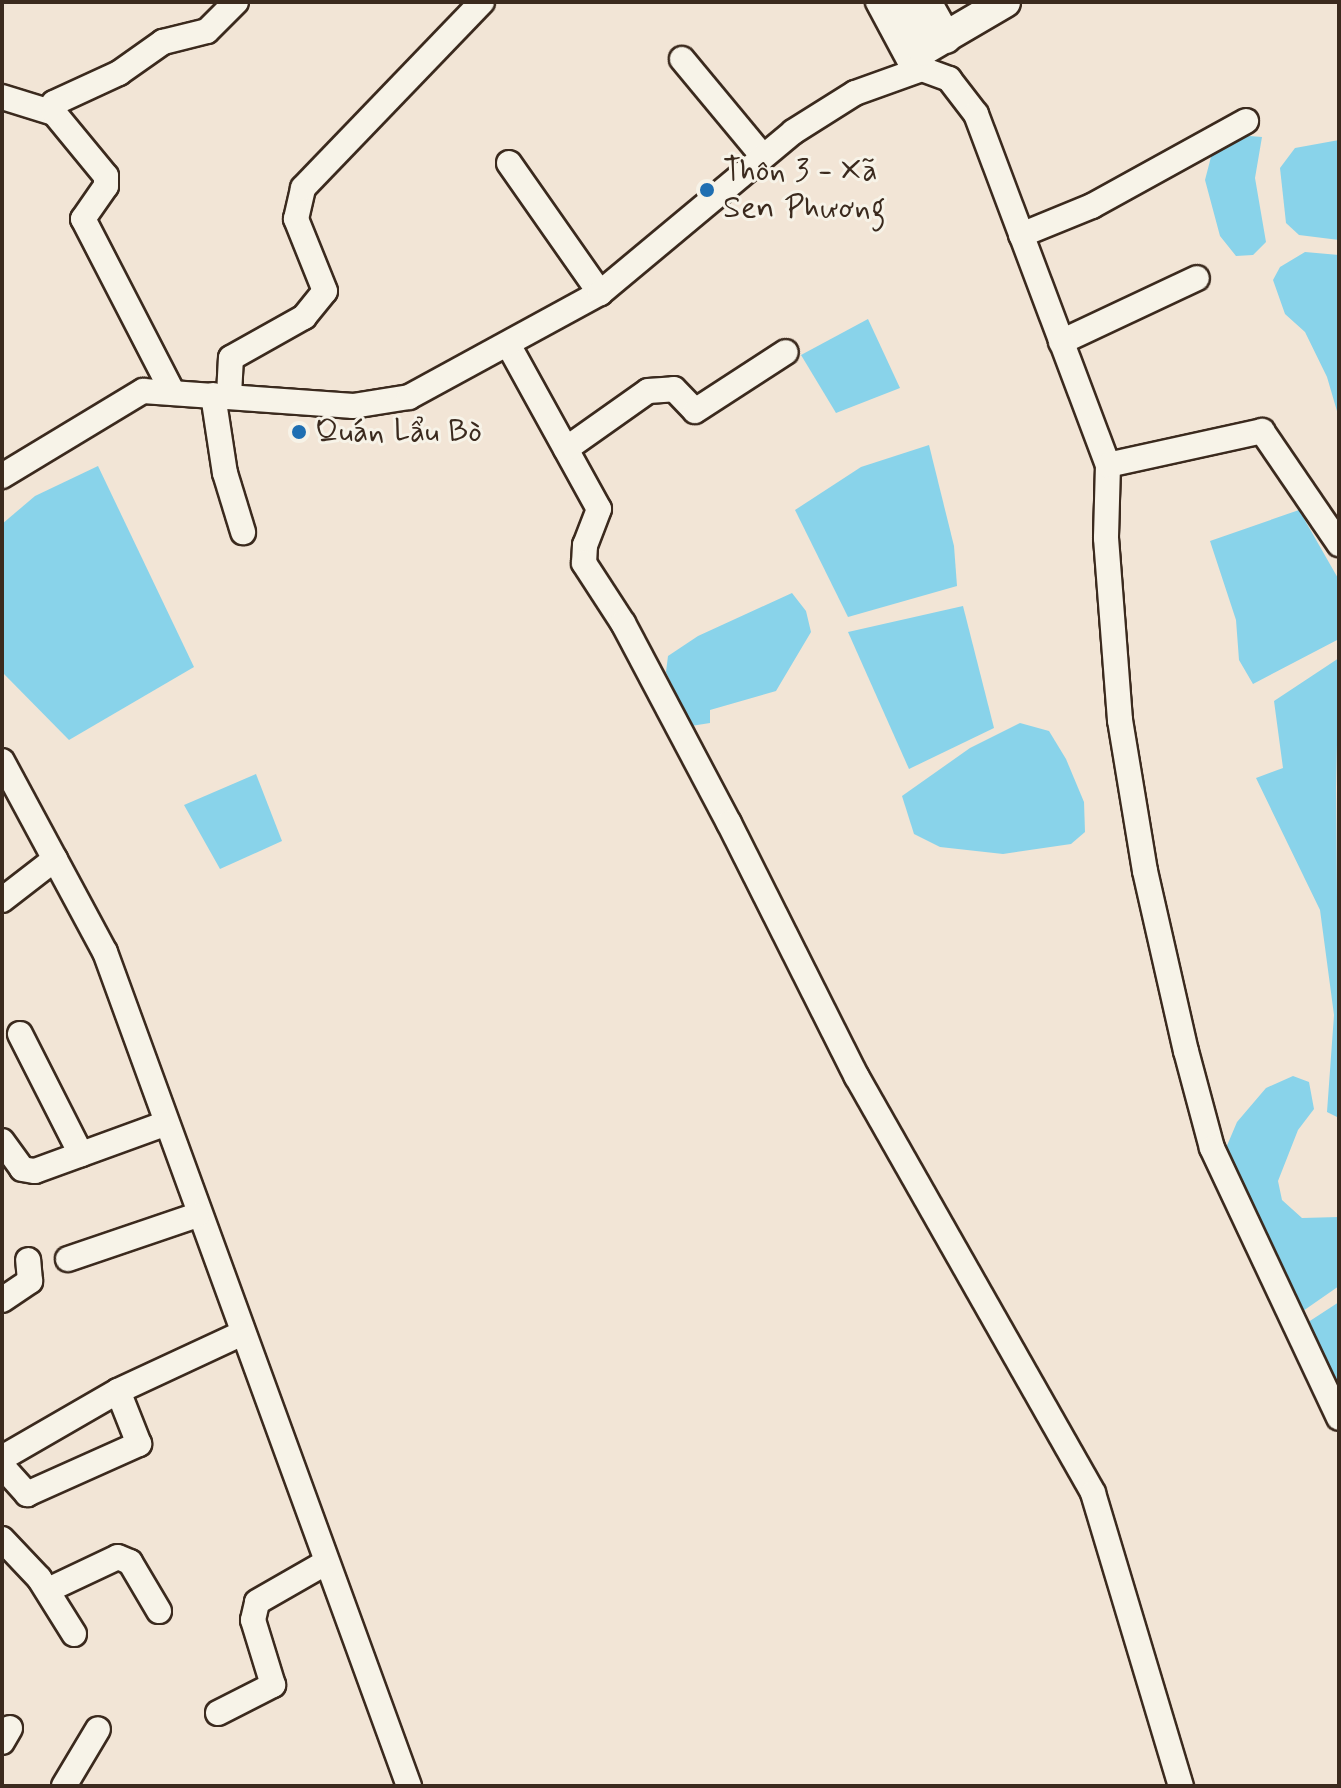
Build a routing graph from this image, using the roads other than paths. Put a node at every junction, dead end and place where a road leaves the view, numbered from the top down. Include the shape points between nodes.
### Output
1 (234, 2) edge
2 (482, 2) edge
3 (878, 2) edge
4 (897, 2) edge
5 (926, 2) edge
6 (1005, 2) edge
7 (926, 57) junction
8 (682, 59) dead end
9 (2, 97) edge
10 (54, 113) junction
11 (1246, 121) dead end
12 (761, 154) junction
13 (509, 163) dead end
14 (1021, 235) junction
15 (1197, 278) dead end
16 (600, 293) junction
17 (1061, 342) junction
18 (509, 346) junction
19 (786, 352) dead end
20 (173, 393) junction
21 (221, 395) junction
22 (566, 449) junction
23 (1108, 465) junction
24 (2, 476) edge
25 (243, 532) dead end
26 (1339, 544) edge
27 (4, 768) edge
28 (55, 859) junction
29 (2, 900) edge
30 (20, 1034) dead end
31 (164, 1124) junction
32 (2, 1141) edge
33 (81, 1154) junction
34 (197, 1215) junction
35 (68, 1259) dead end
36 (28, 1260) dead end
37 (2, 1300) edge
38 (241, 1334) junction
39 (118, 1391) junction
40 (1339, 1418) edge
41 (2, 1458) edge
42 (2, 1466) edge
43 (2, 1539) edge
44 (325, 1563) junction
45 (48, 1590) junction
46 (159, 1611) dead end
47 (74, 1634) dead end
48 (218, 1713) dead end
49 (98, 1729) dead end
50 (64, 1786) edge
51 (409, 1786) edge
52 (1181, 1786) edge

1 - 10 street via 207,31 163,42 119,73 61,98 54,103
2 - 21 street via 303,188 296,219 325,291 304,317 231,358
3 - 7 street
4 - 7 main road
5 - 7 main road
6 - 7 main road
7 - 12 street via 855,93
7 - 14 street via 976,114
8 - 12 street
9 - 10 street
10 - 20 street via 106,176 106,186 83,219
11 - 14 street via 1092,206
12 - 16 street
13 - 16 street
14 - 17 street
15 - 17 street
16 - 18 street
17 - 23 street
18 - 21 street via 409,397 353,406
18 - 22 street
19 - 22 street via 695,411 674,389 648,391
20 - 21 street
20 - 24 street via 143,391
21 - 25 street via 225,473
22 - 52 street via 601,515 585,545 584,563 623,623 722,809 868,1098 1093,1493
23 - 26 street via 1262,431
23 - 40 street via 1106,538 1120,720 1145,871 1186,1051 1223,1176
27 - 28 street
28 - 29 street
28 - 31 street via 105,952
30 - 33 street
31 - 33 street
31 - 34 street
32 - 33 street via 26,1172
34 - 35 street
34 - 38 street
36 - 37 street via 30,1281
38 - 39 street
38 - 44 street
39 - 41 street
39 - 42 street via 139,1444 34,1493 22,1492
43 - 45 street
44 - 48 street via 257,1602 253,1620 273,1685
44 - 51 street
45 - 46 street via 118,1557 130,1562
45 - 47 street
49 - 50 street

